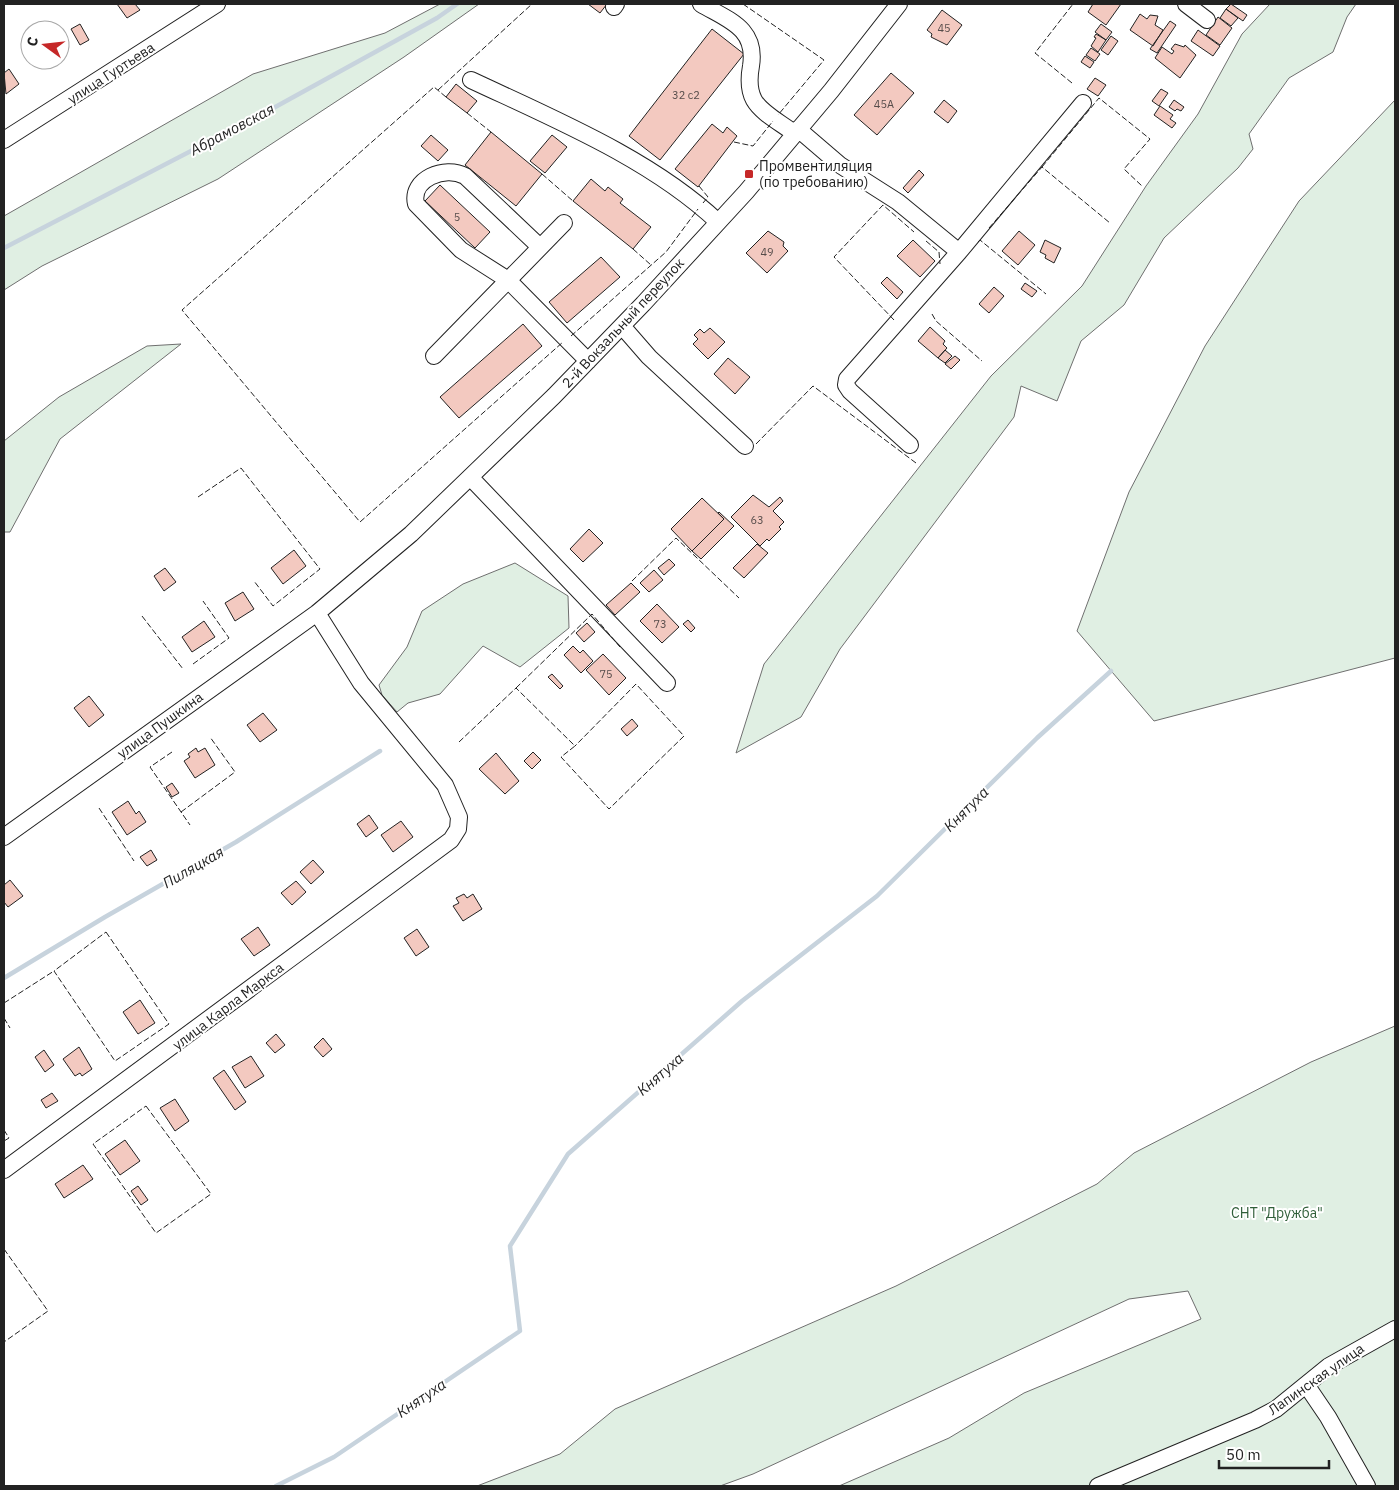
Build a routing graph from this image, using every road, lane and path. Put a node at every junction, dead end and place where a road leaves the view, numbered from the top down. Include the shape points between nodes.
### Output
1 (216, 4) edge
2 (700, 4) edge
3 (899, 4) edge
4 (1186, 4) edge
5 (1206, 20) dead end
6 (471, 80) dead end
7 (1083, 103) dead end
8 (797, 132) junction
9 (4, 140) edge
10 (718, 222) junction
11 (564, 223) dead end
12 (540, 247) junction
13 (959, 252) junction
14 (508, 280) junction
15 (622, 326) junction
16 (434, 356) dead end
17 (588, 362) junction
18 (910, 445) dead end
19 (745, 446) dead end
20 (471, 478) junction
21 (317, 613) junction
22 (667, 683) dead end
23 (4, 837) edge
24 (4, 1170) edge
25 (1395, 1329) edge
26 (1307, 1386) junction
27 (1098, 1486) edge
28 (1368, 1486) edge

1 - 9 street, улица Гуртьева
2 - 8 street via 744,32 753,53 749,77 754,100
3 - 8 street, 2-й Вокзальный переулок
4 - 5 street
6 - 10 street via 616,151 700,206
7 - 13 street
8 - 10 street, 2-й Вокзальный переулок
8 - 13 street via 840,165 898,202
10 - 15 street, 2-й Вокзальный переулок
11 - 12 street
12 - 14 street
12 - 14 street via 457,171 449,170 428,178 418,188 414,197 416,204 461,250
13 - 18 street via 847,379 850,391
14 - 16 street
14 - 17 street
15 - 17 street, 2-й Вокзальный переулок
15 - 19 street via 649,358
17 - 20 street, 2-й Вокзальный переулок
20 - 21 street, 2-й Вокзальный переулок via 411,534
20 - 22 street
21 - 23 street, улица Пушкина
21 - 24 street, улица Карла Маркса via 361,683 445,785 459,817 458,829 452,840
25 - 26 street, Лапинская улица via 1330,1366
26 - 27 street, Лапинская улица via 1255,1420
26 - 28 street

